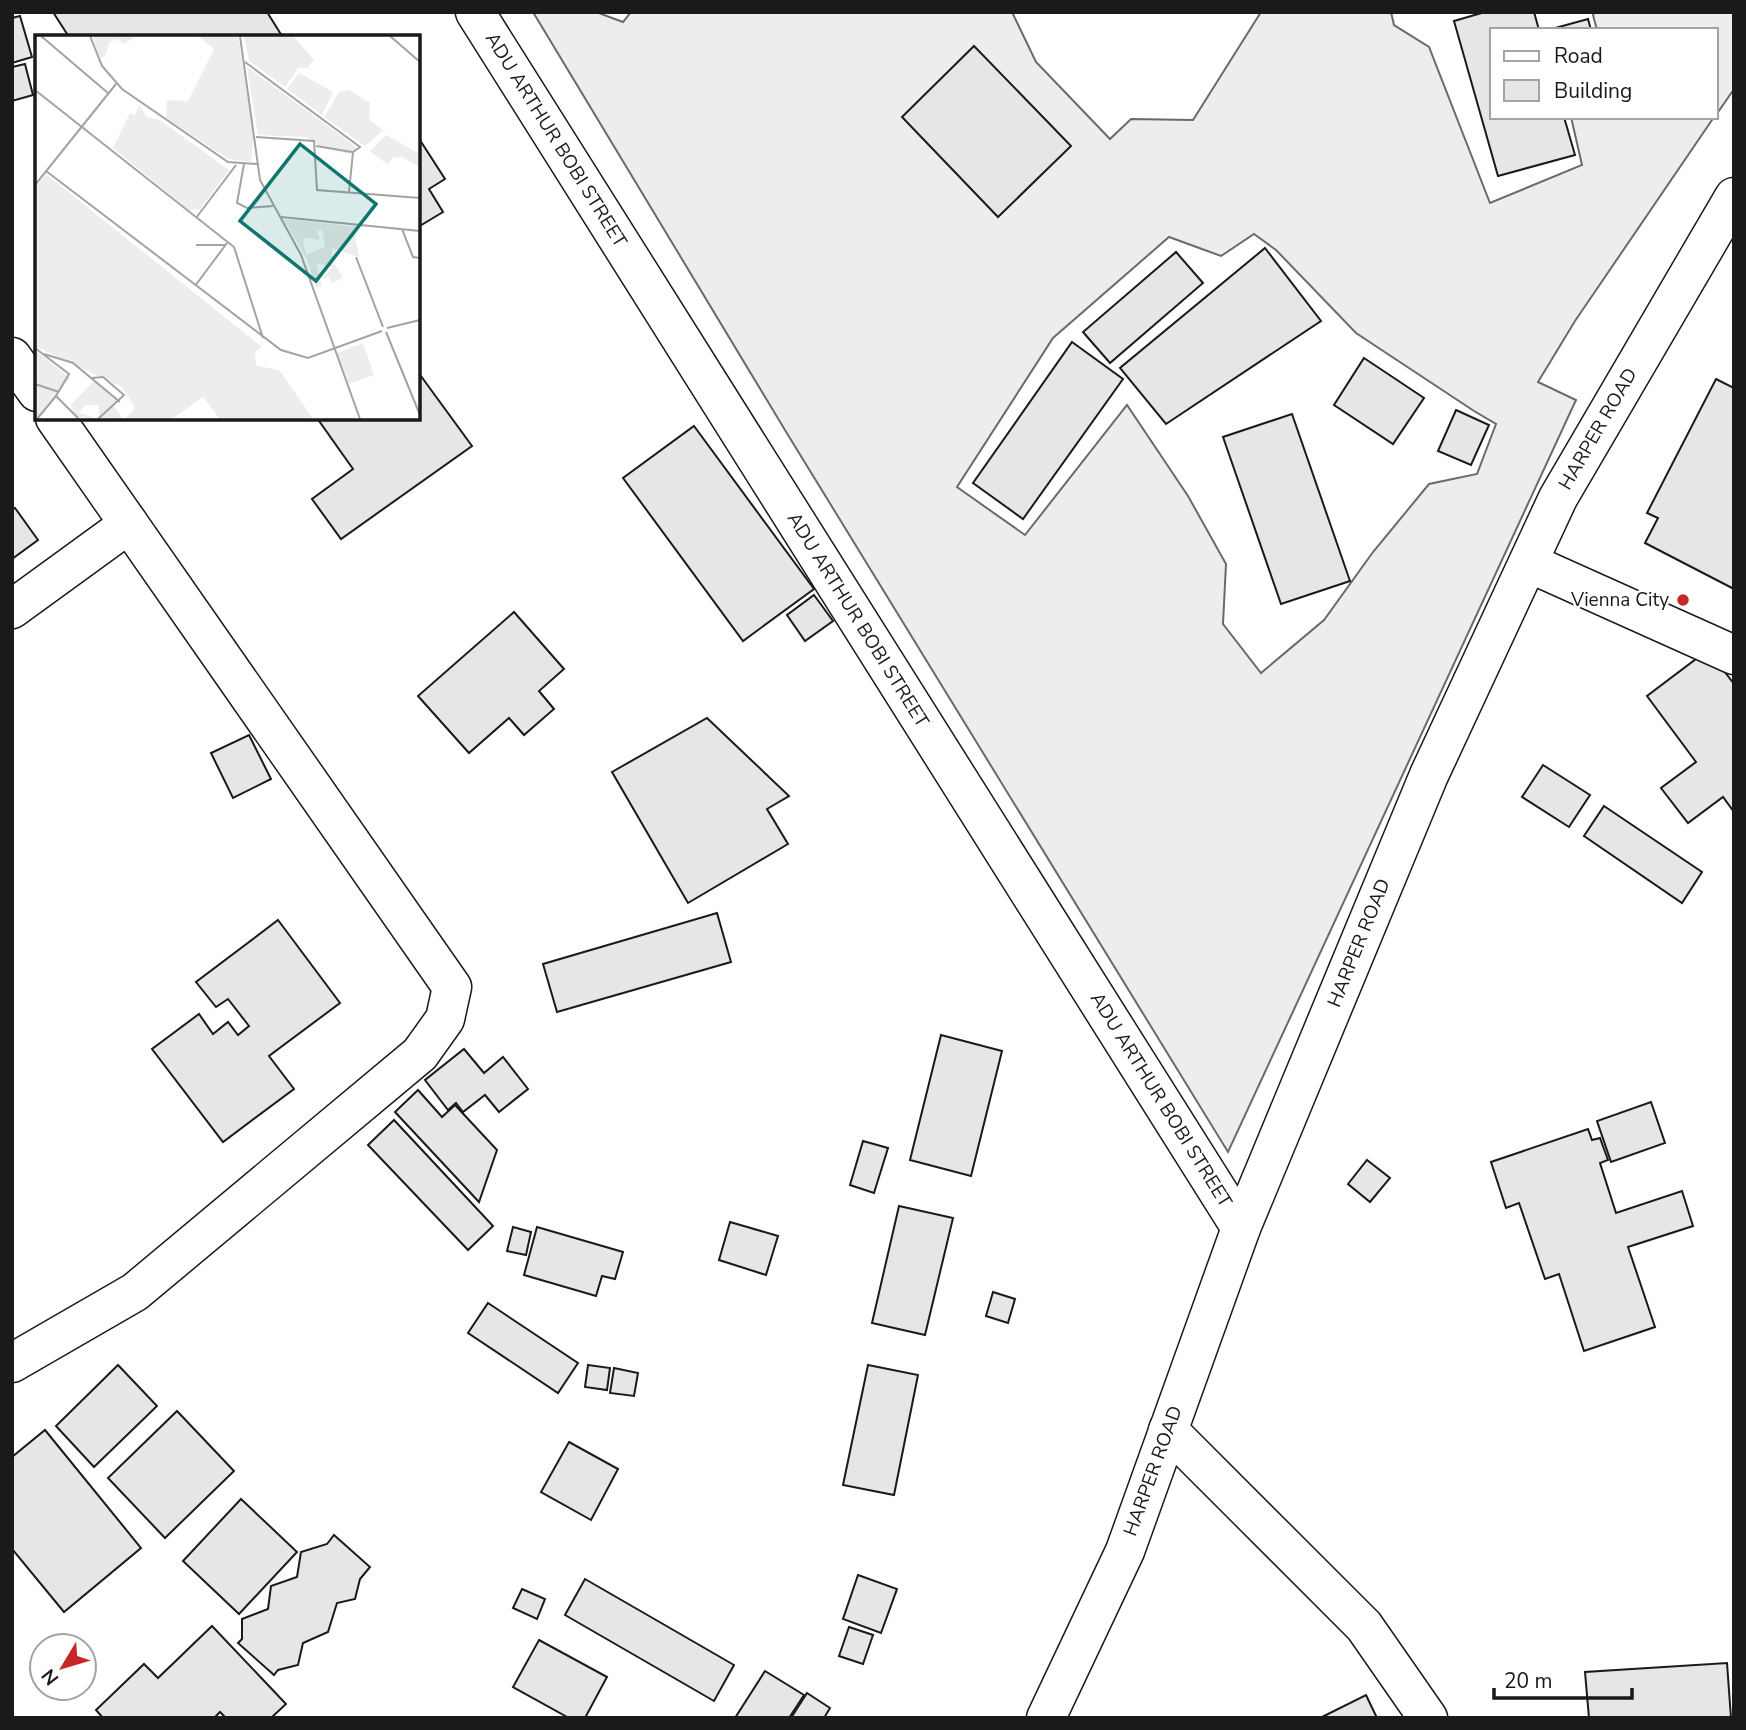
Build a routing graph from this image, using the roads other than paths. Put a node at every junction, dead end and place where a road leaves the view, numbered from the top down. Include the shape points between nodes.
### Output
1 (475, 12) edge
2 (1734, 197) edge
3 (12, 356) edge
4 (35, 389) edge
5 (56, 420) edge
6 (129, 524) junction
7 (1529, 563) junction
8 (12, 608) edge
9 (1734, 655) edge
10 (1241, 1228) junction
11 (12, 1363) edge
12 (1168, 1430) junction
13 (1046, 1718) edge
14 (1428, 1718) edge

1 - 10 street, ADU ARTHUR BOBI STREET
2 - 7 street, HARPER ROAD via 1558,498
3 - 4 street
5 - 6 street
6 - 8 street
6 - 11 street via 452,987 444,1019 420,1054 135,1292
7 - 9 street
7 - 10 street, HARPER ROAD via 1429,775
10 - 12 street, HARPER ROAD
12 - 13 street, HARPER ROAD via 1125,1551
12 - 14 street via 1364,1626

